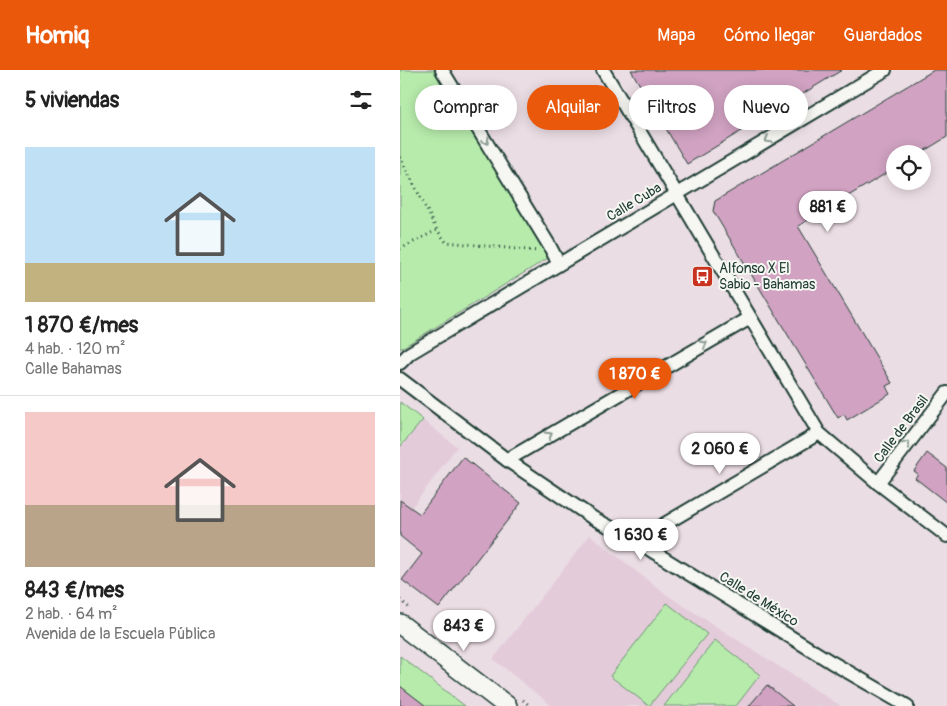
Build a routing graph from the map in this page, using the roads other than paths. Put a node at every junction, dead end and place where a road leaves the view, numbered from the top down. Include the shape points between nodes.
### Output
1 (442, 70) edge
2 (603, 70) edge
3 (885, 70) edge
4 (676, 194) junction
5 (556, 258) junction
6 (750, 318) junction
7 (400, 362) edge
8 (400, 378) edge
9 (947, 393) edge
10 (819, 433) junction
11 (507, 460) junction
12 (878, 484) junction
13 (947, 536) edge
14 (636, 541) junction
15 (400, 624) edge
16 (507, 706) edge
17 (908, 706) edge

1 -> 5 street
2 - 4 street
3 -> 4 street, Calle Cuba
4 - 5 street, Calle Cuba
4 - 6 street
5 - 7 street, Calle Cuba
6 - 10 street
11 -> 6 street
8 - 11 street, Calle de México
12 -> 9 street, Calle de Brasil
10 - 12 street
10 - 14 street
11 - 14 street, Calle de México via 593,518
12 - 13 street
14 - 17 street, Calle de México
15 - 16 street

